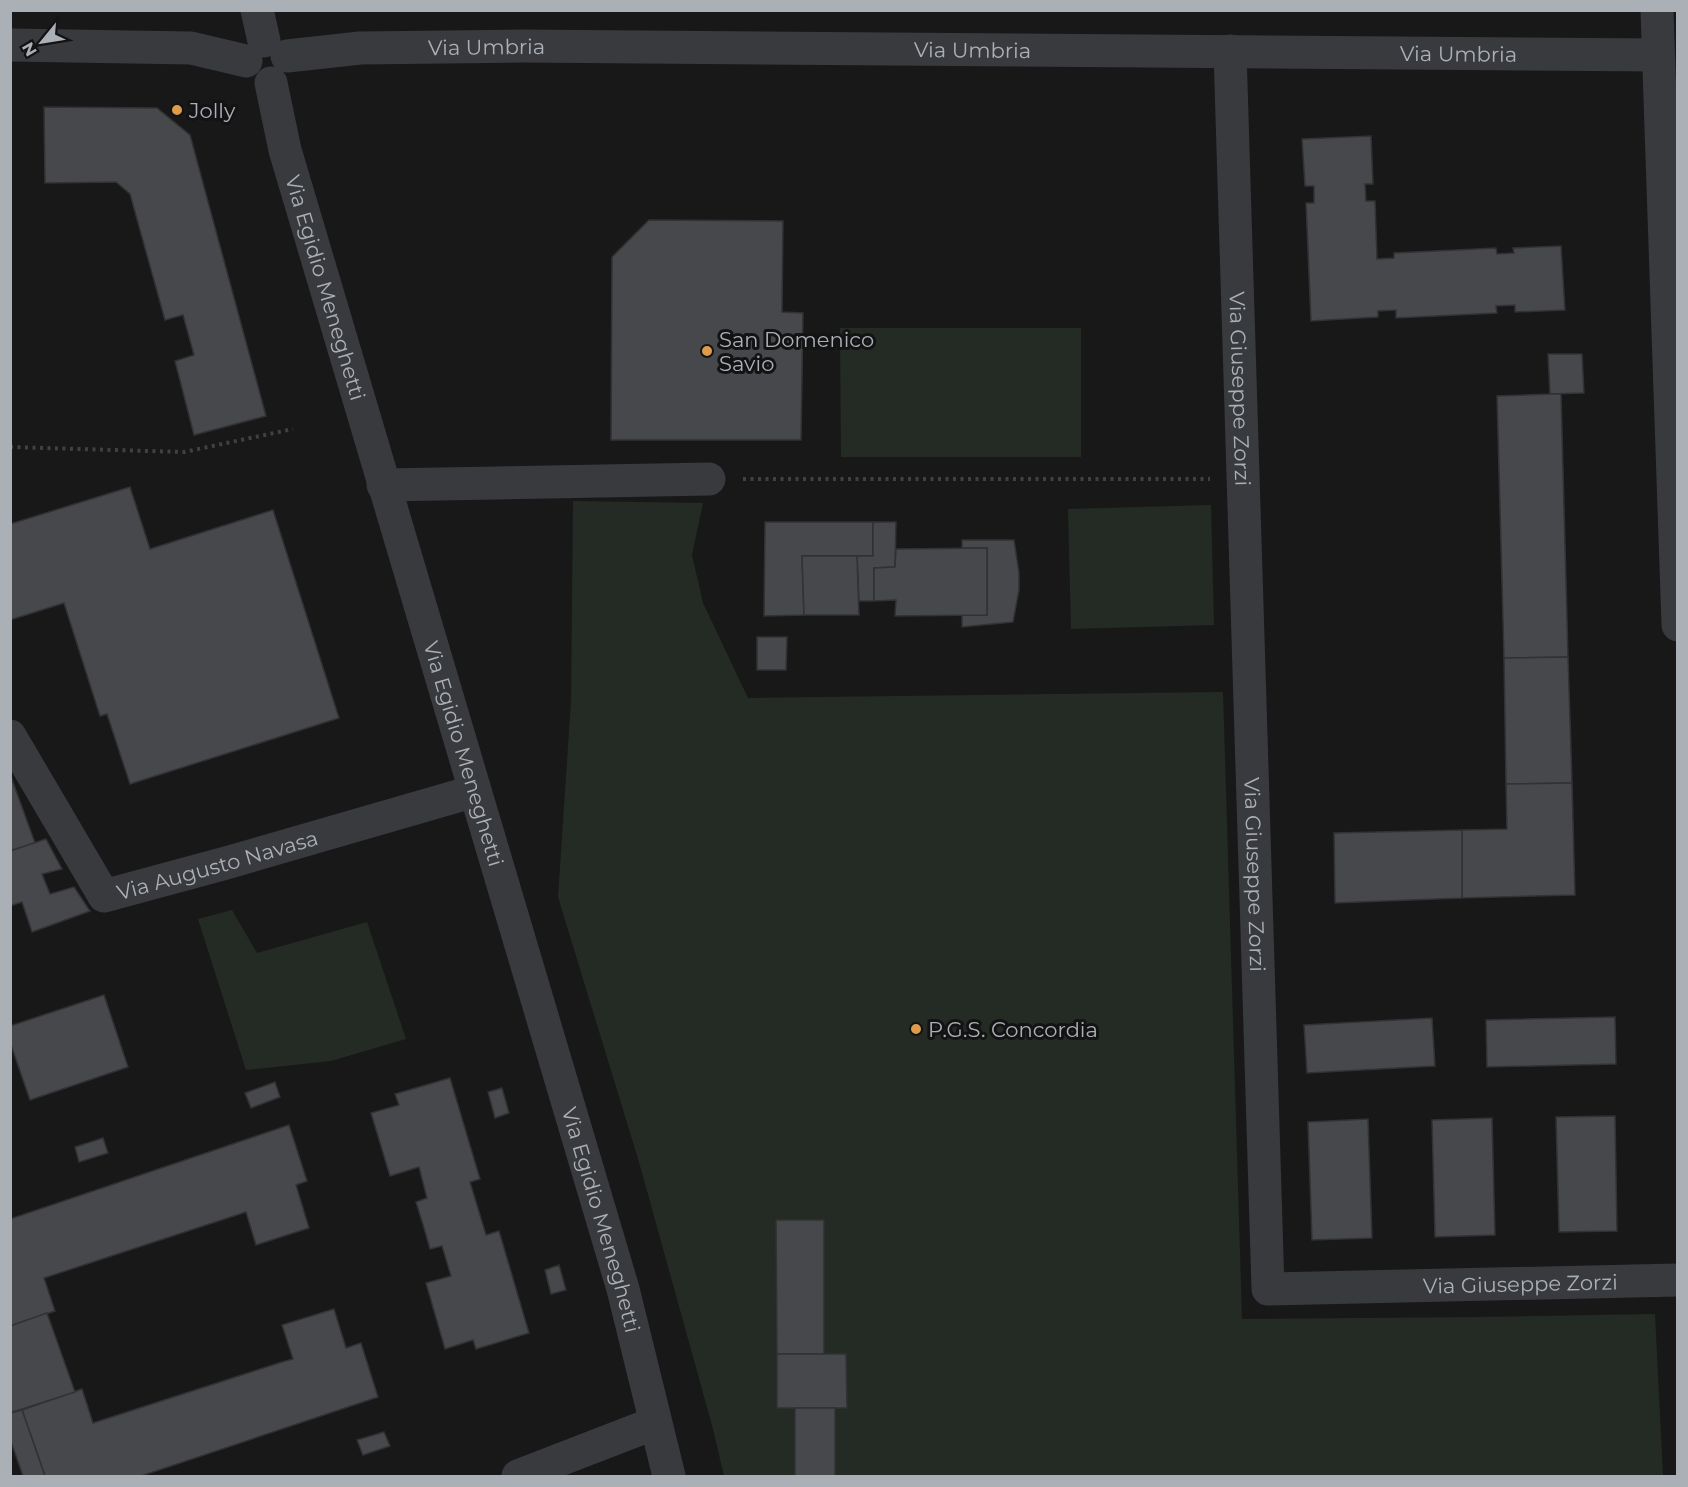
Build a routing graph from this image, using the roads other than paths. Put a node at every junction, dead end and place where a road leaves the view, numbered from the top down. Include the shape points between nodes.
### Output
1 (1657, 10) edge
2 (10, 45) edge
3 (265, 51) edge
4 (1230, 51) junction
5 (1658, 55) junction
6 (709, 479) road end
7 (383, 485) junction
8 (1677, 625) edge
9 (10, 736) edge
10 (475, 791) junction
11 (1677, 1280) edge
12 (655, 1423) junction
13 (518, 1476) edge
14 (669, 1476) edge

1 - 5 street
2 - 3 street, Via Umbria
3 - 4 street, Via Umbria via 521,46
3 - 7 street, Via Egidio Meneghetti via 285,150
4 - 5 street, Via Umbria
4 - 11 street, Via Giuseppe Zorzi via 1268,1289
5 - 8 street
6 - 7 street
7 - 10 street, Via Egidio Meneghetti
9 - 10 street, Via Augusto Navasa via 104,896
10 - 12 street, Via Egidio Meneghetti via 623,1289
12 - 13 street
12 - 14 street, Via Egidio Meneghetti

